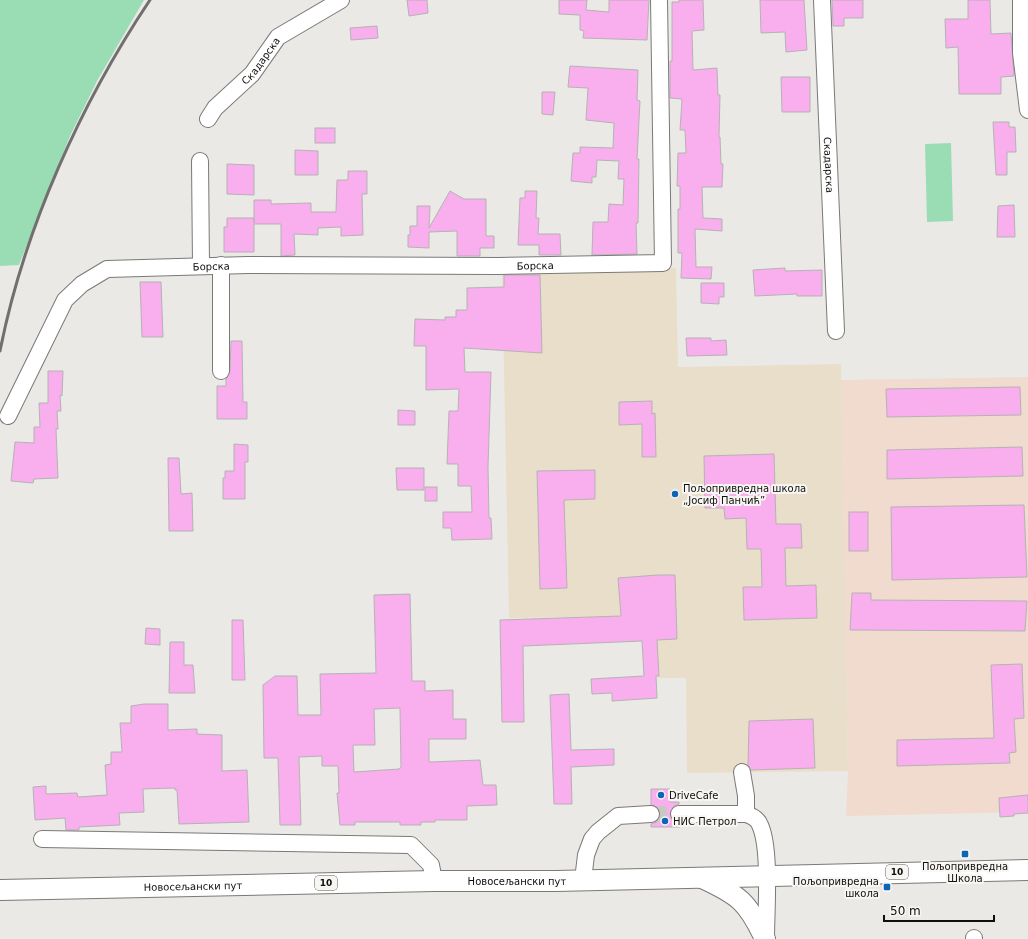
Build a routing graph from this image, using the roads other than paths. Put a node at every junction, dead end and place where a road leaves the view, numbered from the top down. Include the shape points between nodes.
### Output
1 (340, 0) edge
2 (659, 0) edge
3 (822, 0) edge
4 (1021, 0) edge
5 (1024, 38) edge
6 (1028, 110) edge
7 (208, 118) dead end
8 (200, 161) dead end
9 (201, 265) junction
10 (222, 265) junction
11 (836, 330) dead end
12 (221, 371) dead end
13 (8, 416) dead end
14 (742, 772) dead end
15 (651, 814) tunnel mouth
16 (679, 814) tunnel mouth
17 (746, 814) junction
18 (42, 839) dead end
19 (1028, 870) edge
20 (766, 875) junction
21 (698, 877) junction
22 (583, 880) junction
23 (434, 881) junction
24 (3, 890) edge
25 (765, 939) edge

1 - 7 street, Скадарска via 278,37 252,74 215,108
2 - 10 street, Борска via 663,264
3 - 11 street, Скадарска
4 - 5 street
5 - 6 street via 1024,85
8 - 9 street
9 - 10 street, Борска
9 - 13 street, Борска via 107,269 82,284 65,300
10 - 12 street
14 - 17 street
15 - 22 street via 618,816 598,832 592,839 586,855
16 - 17 street
17 - 20 street via 760,824 766,856
18 - 23 street via 411,845 431,865
19 - 20 main road, Новосељански пут / 10
20 - 21 main road, Новосељански пут / 10
20 - 25 street
21 - 22 main road, Новосељански пут / 10
21 - 25 main road via 742,900 756,919
22 - 23 main road, Новосељански пут / 10
23 - 24 main road, Новосељански пут / 10

